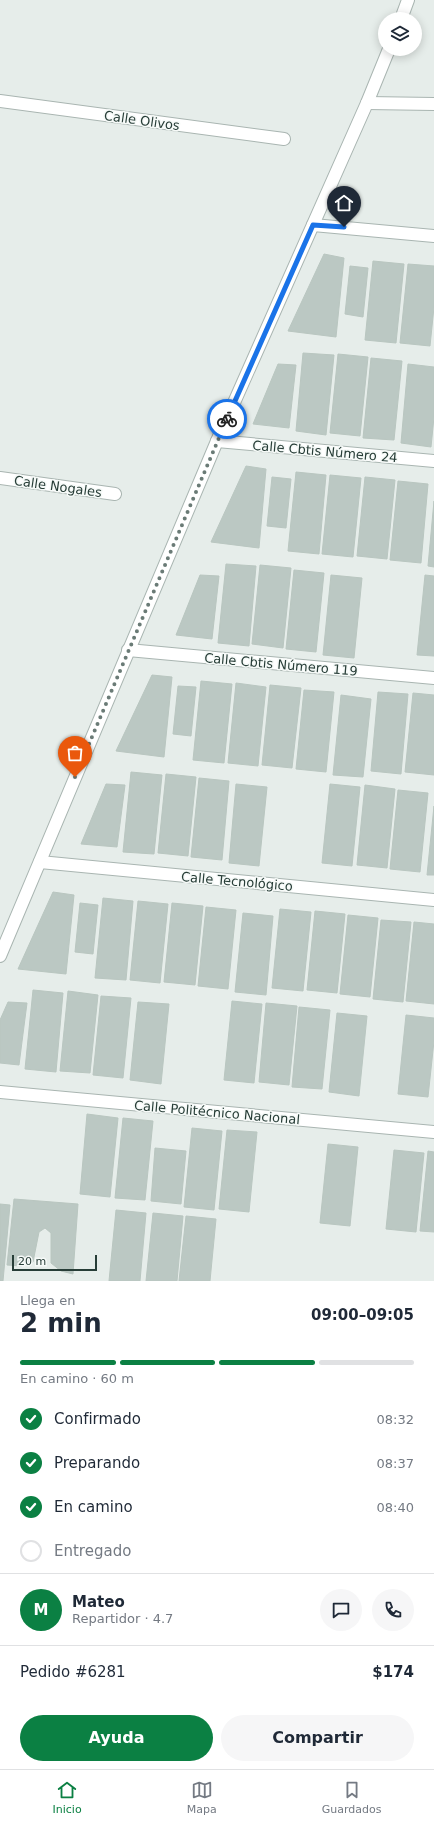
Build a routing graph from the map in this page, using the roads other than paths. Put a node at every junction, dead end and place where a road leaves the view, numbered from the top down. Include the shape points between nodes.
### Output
1 (408, 0) edge
2 (404, 12) edge
3 (386, 56) edge
4 (0, 101) edge
5 (367, 103) junction
6 (434, 104) edge
7 (284, 139) dead end
8 (313, 225) junction
9 (434, 236) edge
10 (217, 441) junction
11 (434, 461) edge
12 (0, 478) edge
13 (115, 494) dead end
14 (128, 650) junction
15 (434, 678) edge
16 (40, 862) junction
17 (434, 900) edge
18 (0, 956) edge
19 (0, 1092) edge
20 (434, 1132) edge

1 - 2 street
3 - 5 street
4 - 7 street, Calle Olivos
5 - 6 street
5 - 8 street
8 - 9 street
8 - 10 street
10 - 11 street, Calle Cbtis Número 24
10 - 14 street
12 - 13 street, Calle Nogales
14 - 15 street, Calle Cbtis Número 119
14 - 16 street
16 - 17 street, Calle Tecnológico
16 - 18 street
19 - 20 street, Calle Politécnico Nacional

